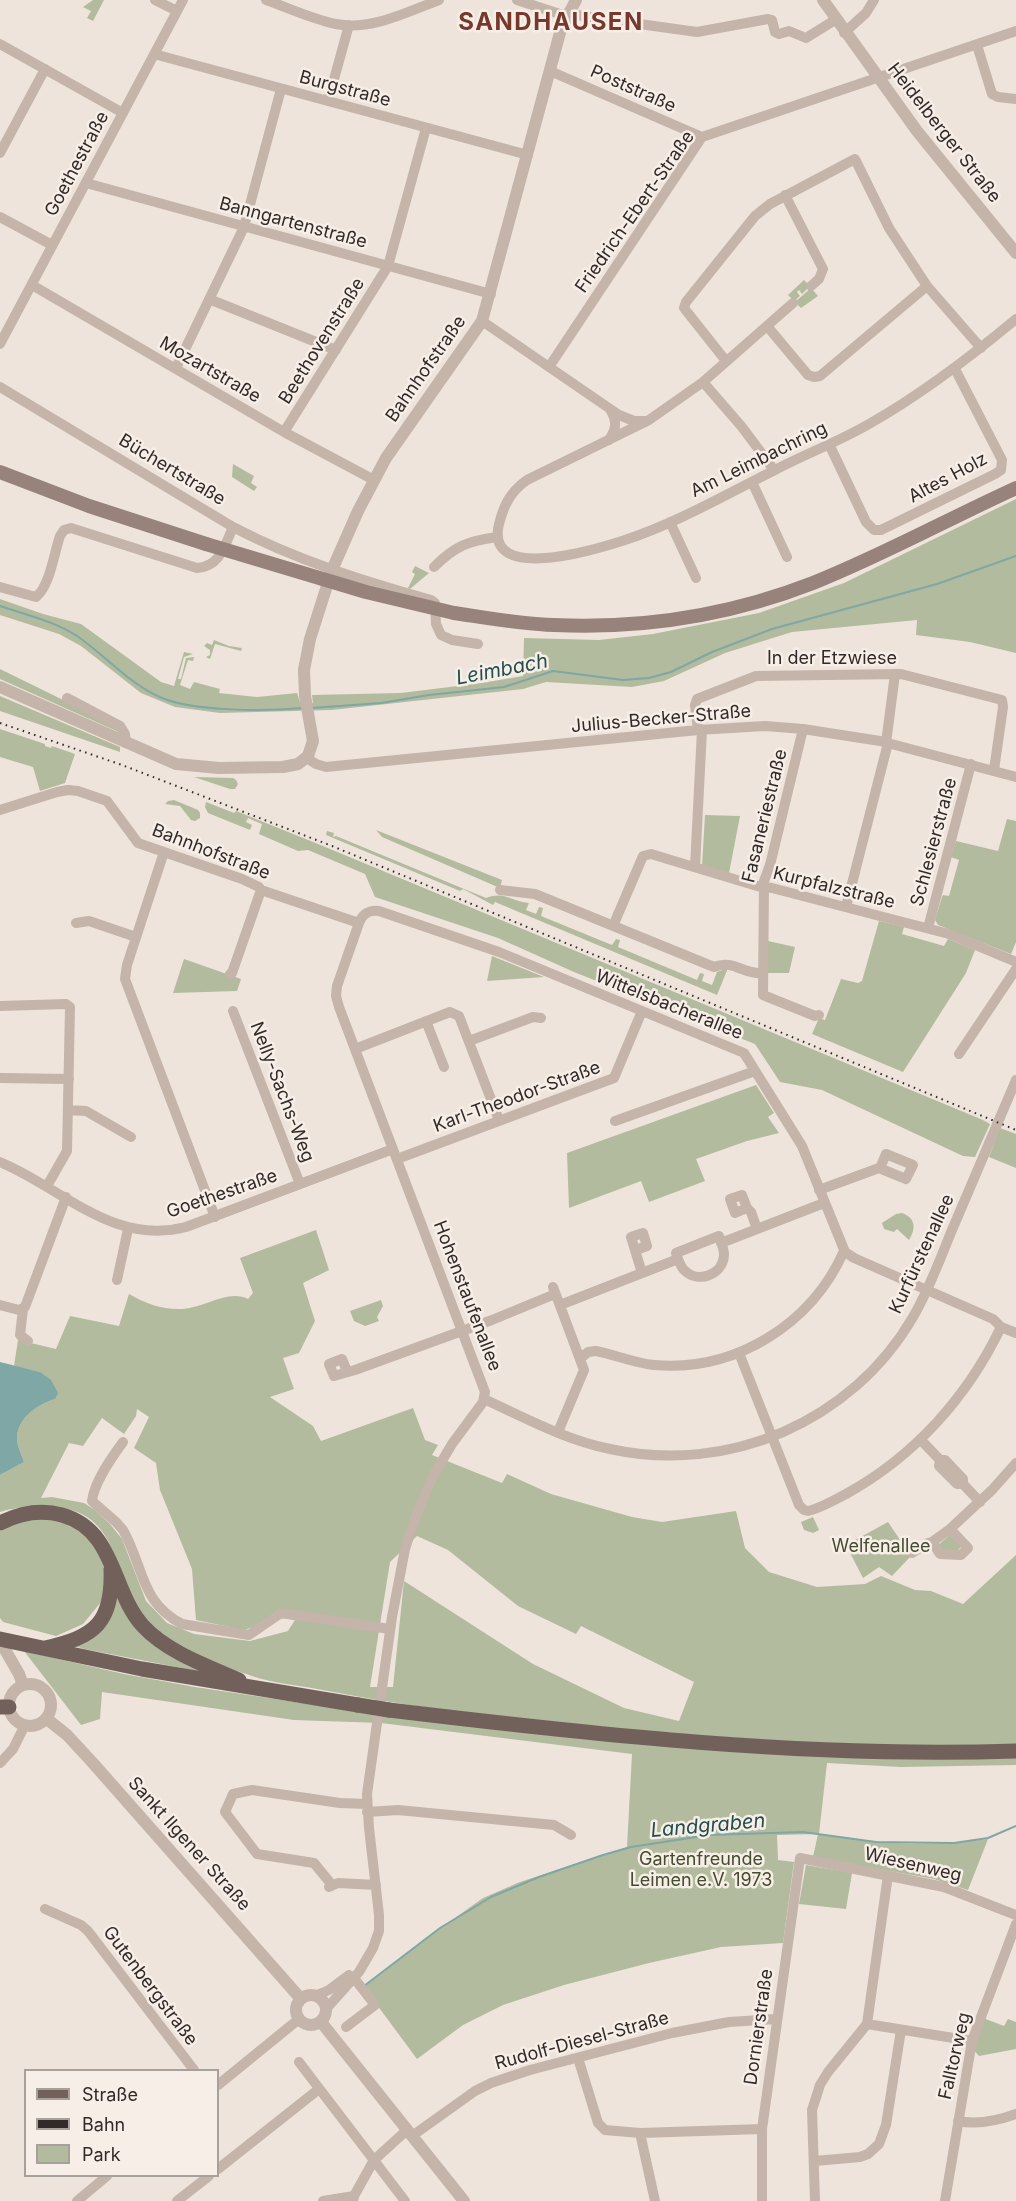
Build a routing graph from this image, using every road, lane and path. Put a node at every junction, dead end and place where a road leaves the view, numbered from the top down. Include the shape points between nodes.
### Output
1 (155, 0) edge
2 (183, 0) edge
3 (266, 0) edge
4 (439, 0) edge
5 (517, 0) edge
6 (576, 0) edge
7 (823, 0) edge
8 (874, 0) edge
9 (177, 11) junction
10 (567, 14) junction
11 (835, 20) junction
12 (349, 25) junction
13 (1016, 31) edge
14 (844, 33) junction
15 (0, 44) edge
16 (977, 45) junction
17 (154, 54) junction
18 (45, 69) junction
19 (550, 71) junction
20 (878, 78) junction
21 (281, 89) junction
22 (1016, 99) edge
23 (328, 101) junction
24 (123, 113) junction
25 (426, 128) junction
26 (702, 137) junction
27 (0, 153) edge
28 (528, 155) junction
29 (86, 183) junction
30 (785, 195) junction
31 (0, 217) edge
32 (244, 227) junction
33 (52, 245) junction
34 (1016, 254) edge
35 (388, 266) junction
36 (32, 285) junction
37 (812, 286) dead end
38 (927, 286) junction
39 (491, 294) junction
40 (209, 299) junction
41 (793, 303) dead end
42 (1016, 318) edge
43 (482, 321) junction
44 (766, 326) junction
45 (0, 344) edge
46 (981, 348) junction
47 (336, 350) junction
48 (726, 360) junction
49 (549, 367) junction
50 (176, 368) junction
51 (954, 369) junction
52 (703, 382) junction
53 (0, 387) edge
54 (610, 409) junction
55 (649, 420) junction
56 (284, 432) junction
57 (609, 440) junction
58 (829, 444) junction
59 (774, 470) junction
60 (0, 472) edge
61 (374, 480) junction
62 (752, 482) junction
63 (1016, 488) edge
64 (670, 522) junction
65 (233, 527) junction
66 (497, 537) junction
67 (787, 557) dead end
68 (434, 567) dead end
69 (332, 570) junction
70 (696, 578) dead end
71 (0, 587) edge
72 (478, 644) dead end
73 (895, 675) junction
74 (0, 687) edge
75 (67, 698) dead end
76 (804, 729) junction
77 (700, 730) junction
78 (126, 743) junction
79 (887, 743) junction
80 (307, 758) junction
81 (971, 764) junction
82 (994, 770) junction
83 (1016, 777) edge
84 (0, 810) edge
85 (164, 852) junction
86 (695, 867) junction
87 (763, 887) junction
88 (261, 890) junction
89 (500, 890) dead end
90 (846, 907) junction
91 (76, 923) dead end
92 (359, 923) junction
93 (613, 926) junction
94 (928, 928) junction
95 (136, 937) junction
96 (1016, 962) edge
97 (1016, 969) edge
98 (763, 973) junction
99 (230, 974) dead end
100 (0, 1006) edge
101 (233, 1011) dead end
102 (642, 1011) junction
103 (819, 1016) dead end
104 (541, 1018) dead end
105 (426, 1022) junction
106 (469, 1041) junction
107 (355, 1049) junction
108 (959, 1054) dead end
109 (444, 1067) dead end
110 (755, 1071) junction
111 (0, 1078) edge
112 (69, 1079) junction
113 (1016, 1080) edge
114 (68, 1110) junction
115 (499, 1120) junction
116 (615, 1121) dead end
117 (131, 1137) dead end
118 (395, 1154) junction
119 (0, 1162) edge
120 (880, 1167) dead end
121 (300, 1184) junction
122 (47, 1186) junction
123 (819, 1190) junction
124 (66, 1197) junction
125 (824, 1203) junction
126 (747, 1208) dead end
127 (215, 1217) junction
128 (128, 1229) junction
129 (757, 1229) junction
130 (721, 1243) junction
131 (636, 1250) dead end
132 (844, 1251) junction
133 (678, 1259) junction
134 (642, 1273) junction
135 (117, 1280) dead end
136 (926, 1291) junction
137 (0, 1305) edge
138 (560, 1305) junction
139 (23, 1309) junction
140 (1001, 1327) junction
141 (462, 1329) junction
142 (1016, 1333) edge
143 (28, 1341) dead end
144 (739, 1353) junction
145 (580, 1359) junction
146 (347, 1371) dead end
147 (484, 1400) junction
148 (558, 1432) junction
149 (772, 1437) junction
150 (920, 1439) junction
151 (123, 1442) dead end
152 (1016, 1463) edge
153 (980, 1502) junction
154 (4, 1522) edge
155 (950, 1529) junction
156 (932, 1542) junction
157 (912, 1553) dead end
158 (111, 1563) junction
159 (390, 1629) junction
160 (0, 1640) edge
161 (36, 1648) junction
162 (22, 1685) junction
163 (261, 1689) junction
164 (5, 1707) edge
165 (384, 1711) junction
166 (46, 1719) junction
167 (25, 1725) junction
168 (1016, 1750) edge
169 (0, 1762) edge
170 (367, 1808) junction
171 (571, 1835) dead end
172 (800, 1858) joint
173 (888, 1875) junction
174 (376, 1885) junction
175 (45, 1909) dead end
176 (1016, 1915) edge
177 (1016, 1924) edge
178 (362, 1966) junction
179 (354, 1978) junction
180 (317, 1995) junction
181 (301, 1998) junction
182 (327, 2008) junction
183 (299, 2019) junction
184 (776, 2019) junction
185 (321, 2022) junction
186 (867, 2024) junction
187 (346, 2027) dead end
188 (901, 2030) junction
189 (972, 2041) junction
190 (578, 2058) junction
191 (299, 2062) dead end
192 (193, 2069) edge
193 (219, 2084) edge
194 (319, 2089) junction
195 (1016, 2114) edge
196 (958, 2121) junction
197 (762, 2129) junction
198 (410, 2133) junction
199 (640, 2133) junction
200 (374, 2160) junction
201 (815, 2161) junction
202 (219, 2168) edge
203 (105, 2177) edge
204 (207, 2177) edge
205 (353, 2199) edge
206 (77, 2201) edge
207 (177, 2201) edge
208 (323, 2201) edge
209 (405, 2201) edge
210 (464, 2201) edge
211 (656, 2201) edge
212 (762, 2201) edge
213 (815, 2201) edge
214 (945, 2201) edge

1 - 9 street
2 - 9 street, Goethestraße
3 - 12 street
4 - 12 street via 380,21
5 - 10 street
6 - 10 street, Bahnhofstraße
7 - 11 street, Heidelberger Straße
8 - 14 street
9 - 17 street, Goethestraße
10 - 11 street via 697,32 772,20 775,32 789,31 806,38
10 - 19 street, Bahnhofstraße
11 - 14 street, Heidelberger Straße
12 - 23 street
13 - 16 street, Friedrich-Ebert-Straße
14 - 20 street, Heidelberger Straße
15 - 18 street
16 - 20 street, Friedrich-Ebert-Straße
16 - 22 street via 992,94
17 - 21 street, Burgstraße
17 - 24 street, Goethestraße
18 - 24 street
18 - 27 street
19 - 26 street, Poststraße
19 - 28 street, Bahnhofstraße
20 - 26 street, Friedrich-Ebert-Straße
20 - 34 street, Heidelberger Straße
21 - 23 street, Burgstraße
21 - 32 street
23 - 25 street, Burgstraße
24 - 29 street, Goethestraße
25 - 28 street, Burgstraße
25 - 35 street, Beethovenstraße
26 - 49 street, Friedrich-Ebert-Straße
28 - 39 street, Bahnhofstraße
29 - 32 street, Banngartenstraße
29 - 33 street, Goethestraße
30 - 37 street via 823,269
30 - 38 street via 855,159 889,228
30 - 48 street via 755,216 686,302 684,308
31 - 33 street
32 - 35 street, Banngartenstraße
32 - 40 street
33 - 36 street, Goethestraße
35 - 39 street, Banngartenstraße
35 - 47 street, Beethovenstraße
36 - 45 street, Goethestraße
36 - 50 street, Mozartstraße
38 - 44 street via 820,376 808,375
38 - 46 street
39 - 43 street, Bahnhofstraße
40 - 47 street
40 - 50 street
41 - 44 street
42 - 46 street, Am Leimbachring
43 - 49 street
43 - 61 street, Bahnhofstraße
44 - 48 street
46 - 51 street, Am Leimbachring
47 - 56 street, Beethovenstraße
48 - 52 street
49 - 54 street
50 - 56 street, Mozartstraße
51 - 58 street, Am Leimbachring via 867,426
51 - 58 street, Altes Holz via 1002,460 1001,470 874,530
52 - 55 street
52 - 59 street
53 - 65 street, Büchertstraße
54 - 55 street via 634,421
54 - 57 street via 616,423
55 - 57 street
56 - 61 street, Mozartstraße
57 - 66 street via 514,488 505,502
58 - 59 street, Am Leimbachring
59 - 62 street, Am Leimbachring
60 - 63 main road, bridge via 89,506 366,592 454,613 524,623 617,626 701,615 775,596 846,569
61 - 69 street, Bahnhofstraße
62 - 64 street, Am Leimbachring
62 - 67 street
64 - 66 street, Am Leimbachring via 624,540 557,557 517,557 507,553
64 - 70 street
65 - 69 street, Büchertstraße via 269,546
65 - 71 street via 218,559 201,568 71,528 60,536 42,592 36,597
66 - 68 street via 460,545
69 - 72 street, Büchertstraße via 431,600 441,634
69 - 80 street, Bahnhofstraße via 303,670 313,746
73 - 77 street, In der Etzwiese via 753,677 697,699 694,705
73 - 79 street
73 - 82 street, In der Etzwiese via 910,675 1001,699
74 - 78 street
75 - 78 street via 120,726
76 - 77 street, Julius-Becker-Straße via 756,726
76 - 79 street, Julius-Becker-Straße
76 - 87 street, Fasaneriestraße
77 - 80 street, Julius-Becker-Straße via 326,767
77 - 86 street
78 - 80 street via 186,766 282,767 298,765
79 - 81 street, Julius-Becker-Straße
79 - 90 street
81 - 82 street, Julius-Becker-Straße
81 - 94 street, Schlesierstraße
82 - 83 street, Julius-Becker-Straße
84 - 85 street, Bahnhofstraße via 57,792 78,791 107,801 138,843
85 - 88 street, Bahnhofstraße via 242,879
85 - 95 street
86 - 87 street, Kurpfalzstraße
86 - 93 street, Kurpfalzstraße via 656,855 643,856
87 - 90 street, Kurpfalzstraße
87 - 98 street, Fasaneriestraße
88 - 92 street, Bahnhofstraße
88 - 99 street
89 - 93 street via 535,894
90 - 94 street, Kurpfalzstraße
91 - 95 street via 89,921
92 - 102 street, Wittelsbacherallee via 368,911 379,911 492,950
92 - 107 street, Hohenstaufenallee via 336,992
93 - 98 street via 714,967 726,963 751,973
94 - 96 street, Kurpfalzstraße
95 - 127 street via 125,970 126,985
97 - 108 street
98 - 103 street, Fasaneriestraße via 764,995
100 - 112 street via 69,1005
101 - 121 street, Nelly-Sachs-Weg
102 - 110 street, Wittelsbacherallee via 744,1053
102 - 115 street, Karl-Theodor-Straße via 614,1078
104 - 106 street via 532,1017
105 - 106 street via 450,1012 459,1016
105 - 107 street
105 - 109 street
106 - 115 street
107 - 118 street, Hohenstaufenallee
110 - 116 street
110 - 123 street, Wittelsbacherallee via 802,1146
111 - 112 street
112 - 114 street
113 - 136 street, Kurfürstenallee
114 - 117 street via 86,1111
114 - 122 street via 67,1151
115 - 118 street, Karl-Theodor-Straße
118 - 121 street, Goethestraße
118 - 141 street, Hohenstaufenallee
119 - 122 street, Goethestraße
120 - 123 street
121 - 127 street, Goethestraße
122 - 124 street, Goethestraße
123 - 125 street, Wittelsbacherallee
124 - 128 street, Goethestraße via 100,1218
124 - 139 street
125 - 129 street
125 - 132 street, Wittelsbacherallee
126 - 129 street
127 - 128 street, Goethestraße via 170,1231
128 - 135 street
129 - 130 street
130 - 133 street via 719,1236 708,1240 676,1253
130 - 133 street via 723,1261 708,1276 691,1275
131 - 134 street
132 - 136 street
132 - 144 street via 830,1278 799,1316
133 - 134 street
134 - 138 street
136 - 140 street via 993,1319
136 - 149 street, Kurfürstenallee via 903,1334 860,1383 815,1417
137 - 139 street
138 - 141 street via 554,1290 531,1303 526,1299 489,1314 487,1320
138 - 145 street
139 - 143 street via 20,1335
140 - 142 street
140 - 150 street via 964,1389
141 - 146 street
141 - 147 street, Hohenstaufenallee via 483,1384
144 - 145 street via 678,1365 646,1364 596,1351
144 - 149 street
145 - 148 street via 582,1376
147 - 148 street, Kurfürstenallee
147 - 159 street, Hohenstaufenallee via 452,1444 420,1505 401,1563
148 - 149 street, Kurfürstenallee via 611,1450 664,1456 721,1452
149 - 150 street via 800,1505 808,1511 873,1478
150 - 153 street via 940,1460 939,1466
151 - 159 street via 92,1501 123,1530 147,1592 175,1620 244,1635 253,1634 281,1613
152 - 153 street
153 - 155 street
154 - 158 main road via 38,1512 72,1518 103,1544
155 - 156 street
155 - 156 street via 968,1548 961,1555 940,1554
156 - 157 street
158 - 161 main road via 110,1596 100,1622 78,1639
158 - 163 main road via 127,1602 150,1633 193,1659
159 - 165 street, Hohenstaufenallee
160 - 161 main road
160 - 162 street
161 - 163 main road
162 - 164 street
162 - 166 street via 36,1684 48,1692 52,1706
163 - 165 main road, bridge
164 - 167 street
165 - 168 main road via 555,1730 748,1745 903,1752
165 - 170 street, Hohenstaufenallee via 370,1761
166 - 167 street
166 - 181 street, Sankt Ilgener Straße via 92,1762
167 - 169 street via 13,1749
170 - 171 street via 554,1826
170 - 174 street, Hohenstaufenallee
170 - 174 street via 252,1790 233,1794 225,1812 257,1854 314,1863 331,1886
172 - 173 street, Wiesenweg
172 - 184 street, Dornierstraße
173 - 176 street, Wiesenweg via 944,1887
173 - 186 street
174 - 178 street, Hohenstaufenallee via 378,1934
175 - 192 street, Gutenbergstraße via 88,1931
177 - 189 street, Falltorweg
178 - 179 street, Hohenstaufenallee
178 - 180 street
179 - 182 street, Hohenstaufenallee
179 - 187 street via 375,2005
180 - 181 street
180 - 182 street
181 - 183 street via 296,2010
182 - 185 street
183 - 185 street via 309,2025
183 - 193 street
184 - 190 street, Rudolf-Diesel-Straße via 729,2022 672,2033
184 - 197 street, Dornierstraße
185 - 198 street
186 - 188 street
186 - 201 street via 828,2072 814,2099
188 - 189 street
188 - 201 street via 886,2125 879,2144 854,2159
189 - 196 street, Falltorweg
190 - 198 street, Rudolf-Diesel-Straße via 491,2083
190 - 199 street via 598,2123 612,2131
191 - 194 street
194 - 200 street
194 - 202 street
195 - 196 street via 986,2122
196 - 214 street, Falltorweg
197 - 199 street
197 - 212 street, Dornierstraße
198 - 200 street, Rudolf-Diesel-Straße
198 - 210 street
199 - 211 street
200 - 205 street, Rudolf-Diesel-Straße
200 - 209 street
201 - 213 street
203 - 206 street
204 - 207 street
205 - 208 street

